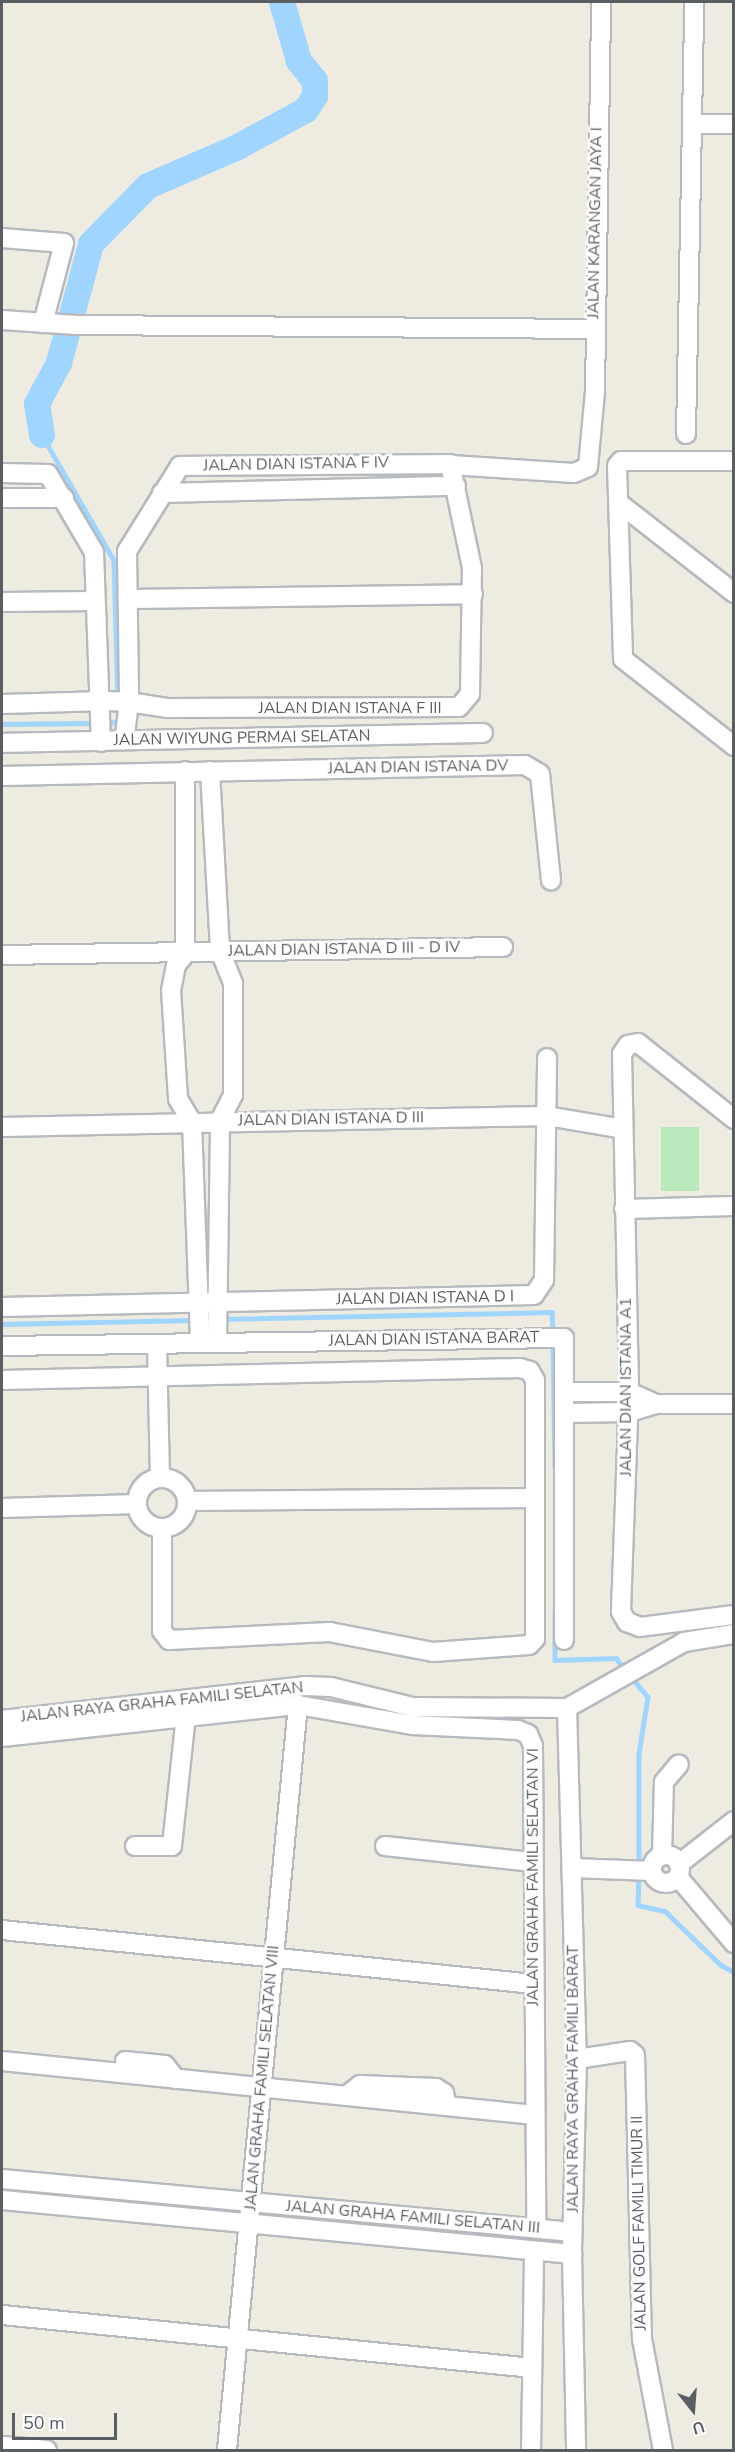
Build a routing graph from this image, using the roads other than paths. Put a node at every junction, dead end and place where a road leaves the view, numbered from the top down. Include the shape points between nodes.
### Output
1 (601, 2) edge
2 (694, 2) edge
3 (692, 124) junction
4 (734, 124) edge
5 (2, 238) edge
6 (2, 320) edge
7 (50, 323) junction
8 (594, 329) junction
9 (686, 434) dead end
10 (734, 462) edge
11 (447, 464) junction
12 (2, 473) edge
13 (456, 486) junction
14 (162, 493) junction
15 (2, 498) edge
16 (64, 498) junction
17 (619, 502) junction
18 (734, 593) edge
19 (473, 594) junction
20 (130, 599) junction
21 (95, 601) junction
22 (2, 602) edge
23 (127, 702) junction
24 (2, 704) edge
25 (102, 704) junction
26 (483, 733) dead end
27 (101, 737) junction
28 (200, 739) junction
29 (124, 740) junction
30 (2, 743) edge
31 (734, 746) edge
32 (198, 771) junction
33 (2, 776) edge
34 (551, 880) dead end
35 (503, 947) dead end
36 (220, 951) junction
37 (185, 954) junction
38 (2, 955) edge
39 (547, 1058) dead end
40 (547, 1116) junction
41 (734, 1119) edge
42 (220, 1121) junction
43 (192, 1122) junction
44 (2, 1127) edge
45 (623, 1129) junction
46 (734, 1206) edge
47 (624, 1209) junction
48 (198, 1306) junction
49 (218, 1306) junction
50 (2, 1307) edge
51 (208, 1339) junction
52 (2, 1346) edge
53 (157, 1346) junction
54 (158, 1376) junction
55 (2, 1380) edge
56 (566, 1392) junction
57 (629, 1392) junction
58 (657, 1404) junction
59 (734, 1404) edge
60 (629, 1412) junction
61 (567, 1413) junction
62 (160, 1478) junction
63 (533, 1498) junction
64 (187, 1501) junction
65 (136, 1504) junction
66 (2, 1508) edge
67 (162, 1528) junction
68 (734, 1615) edge
69 (734, 1634) edge
70 (564, 1640) dead end
71 (298, 1705) junction
72 (567, 1708) junction
73 (186, 1716) junction
74 (2, 1720) edge
75 (2, 1737) edge
76 (680, 1764) dead end
77 (734, 1821) edge
78 (135, 1846) dead end
79 (386, 1846) dead end
80 (533, 1862) junction
81 (654, 1866) junction
82 (572, 1868) junction
83 (679, 1871) junction
84 (2, 1930) edge
85 (734, 1943) edge
86 (274, 1958) junction
87 (534, 1984) junction
88 (577, 2059) junction
89 (10, 2062) edge
90 (261, 2087) junction
91 (535, 2115) junction
92 (2, 2179) edge
93 (2, 2200) edge
94 (250, 2202) junction
95 (248, 2223) junction
96 (536, 2228) junction
97 (573, 2232) junction
98 (534, 2251) junction
99 (572, 2254) junction
100 (2, 2315) edge
101 (237, 2338) junction
102 (532, 2368) junction
103 (2, 2446) edge
104 (47, 2451) edge
105 (227, 2451) edge
106 (531, 2451) edge
107 (576, 2451) edge
108 (663, 2451) edge

1 - 8 street, JALAN KARANGAN JAYA I
2 - 3 street
3 - 4 street
3 - 9 street
5 - 7 street via 64,243
6 - 7 street
7 - 8 street
8 - 11 street, JALAN KARANGAN JAYA I via 592,445 588,467 574,473
10 - 17 street via 621,461 617,466
11 - 13 street, JALAN DIAN ISTANA F III
11 - 14 street, JALAN DIAN ISTANA F IV via 181,465
12 - 16 street via 47,473
13 - 14 street, JALAN DIAN ISTANA F IV
13 - 19 street, JALAN DIAN ISTANA F III via 470,542
14 - 20 street, JALAN DIAN ISTANA F IV via 127,550
15 - 16 street
16 - 21 street via 94,552
17 - 18 street
17 - 31 street via 623,656
19 - 20 street
19 - 23 street, JALAN DIAN ISTANA F III via 470,694 459,707 167,708
20 - 23 street, JALAN DIAN ISTANA F IV
21 - 22 street
21 - 25 street
23 - 25 street, JALAN DIAN ISTANA F III
23 - 29 street, JALAN DIAN ISTANA F IV
24 - 25 street, JALAN DIAN ISTANA F III
25 - 27 street
26 - 28 street, JALAN WIYUNG PERMAI SELATAN
27 - 29 street, JALAN WIYUNG PERMAI SELATAN
27 - 30 street, JALAN WIYUNG PERMAI SELATAN
28 - 29 street, JALAN WIYUNG PERMAI SELATAN
28 - 32 street
32 - 33 street, JALAN DIAN ISTANA DV
32 - 34 street, JALAN DIAN ISTANA DV via 532,767 540,774
32 - 36 street, JALAN DIAN ISTANA D III - D IV
32 - 37 street
35 - 36 street, JALAN DIAN ISTANA D III - D IV
36 - 37 street
36 - 42 street, JALAN DIAN ISTANA D III via 233,984 233,1095
37 - 38 street
37 - 43 street via 176,965 171,990 178,1099
39 - 40 street, JALAN DIAN ISTANA D I
40 - 42 street, JALAN DIAN ISTANA D III
40 - 45 street, JALAN DIAN ISTANA D III
40 - 49 street, JALAN DIAN ISTANA D I via 544,1280 534,1295
41 - 45 street, JALAN DIAN ISTANA A1 via 638,1043 628,1045 622,1054
42 - 43 street
42 - 49 street
43 - 44 street
43 - 48 street
45 - 47 street, JALAN DIAN ISTANA A1
46 - 47 street
47 - 57 street, JALAN DIAN ISTANA A1
48 - 49 street, JALAN DIAN ISTANA D I
48 - 50 street, JALAN DIAN ISTANA D I
48 - 51 street
49 - 51 street
51 - 53 street, JALAN DIAN ISTANA BARAT
51 - 56 street, JALAN DIAN ISTANA BARAT via 564,1338
52 - 53 street, JALAN DIAN ISTANA BARAT
53 - 54 street
54 - 55 street
54 - 62 street
54 - 63 street via 520,1368 530,1371 535,1380
56 - 57 street
56 - 61 street, JALAN DIAN ISTANA BARAT
57 - 58 street
57 - 60 street, JALAN DIAN ISTANA A1
58 - 59 street
58 - 60 street
60 - 61 street
60 - 68 street, JALAN DIAN ISTANA A1 via 621,1612 627,1622 640,1627
61 - 70 street, JALAN DIAN ISTANA BARAT
62 - 64 street via 178,1484
62 - 65 street via 143,1486
63 - 64 street
63 - 67 street via 535,1639 529,1645 500,1650 433,1652 329,1632 169,1640 162,1631
64 - 67 street via 180,1520
65 - 66 street
65 - 67 street via 144,1521
69 - 72 street via 684,1642
71 - 73 street, JALAN GRAHA FAMILI SELATAN VI
71 - 80 street, JALAN GRAHA FAMILI SELATAN VI via 413,1725 525,1731 533,1746
71 - 86 street, JALAN GRAHA FAMILI SELATAN VIII
72 - 74 street, JALAN RAYA GRAHA FAMILI SELATAN via 412,1707 331,1687 304,1686
72 - 82 street, JALAN RAYA GRAHA FAMILI BARAT
73 - 75 street, JALAN GRAHA FAMILI SELATAN VI
73 - 78 street via 172,1846
76 - 81 street via 664,1782
77 - 83 street
79 - 80 street
80 - 87 street, JALAN GRAHA FAMILI SELATAN VI
81 - 82 street via 617,1870
81 - 83 street via 675,1859
81 - 83 street via 655,1878 666,1884
82 - 88 street, JALAN RAYA GRAHA FAMILI BARAT
83 - 85 street
84 - 86 street
86 - 87 street
86 - 90 street, JALAN GRAHA FAMILI SELATAN VIII
87 - 91 street, JALAN GRAHA FAMILI SELATAN VI
88 - 97 street, JALAN RAYA GRAHA FAMILI BARAT
88 - 108 street, JALAN GOLF FAMILI TIMUR II via 630,2052 635,2055 642,2339
89 - 90 street
90 - 91 street
90 - 94 street, JALAN GRAHA FAMILI SELATAN VIII
91 - 96 street, JALAN GRAHA FAMILI SELATAN VI
92 - 94 street, JALAN GRAHA FAMILI SELATAN III
93 - 95 street, JALAN GRAHA FAMILI SELATAN III
94 - 95 street, JALAN GRAHA FAMILI SELATAN VIII
94 - 96 street, JALAN GRAHA FAMILI SELATAN III
95 - 98 street, JALAN GRAHA FAMILI SELATAN III
95 - 101 street, JALAN GRAHA FAMILI SELATAN VIII
96 - 97 street, JALAN GRAHA FAMILI SELATAN III
97 - 99 street, JALAN RAYA GRAHA FAMILI BARAT
98 - 99 street, JALAN GRAHA FAMILI SELATAN III
98 - 102 street
99 - 107 street, JALAN RAYA GRAHA FAMILI BARAT
100 - 101 street
101 - 102 street
101 - 105 street, JALAN GRAHA FAMILI SELATAN VIII
102 - 106 street
103 - 104 street

